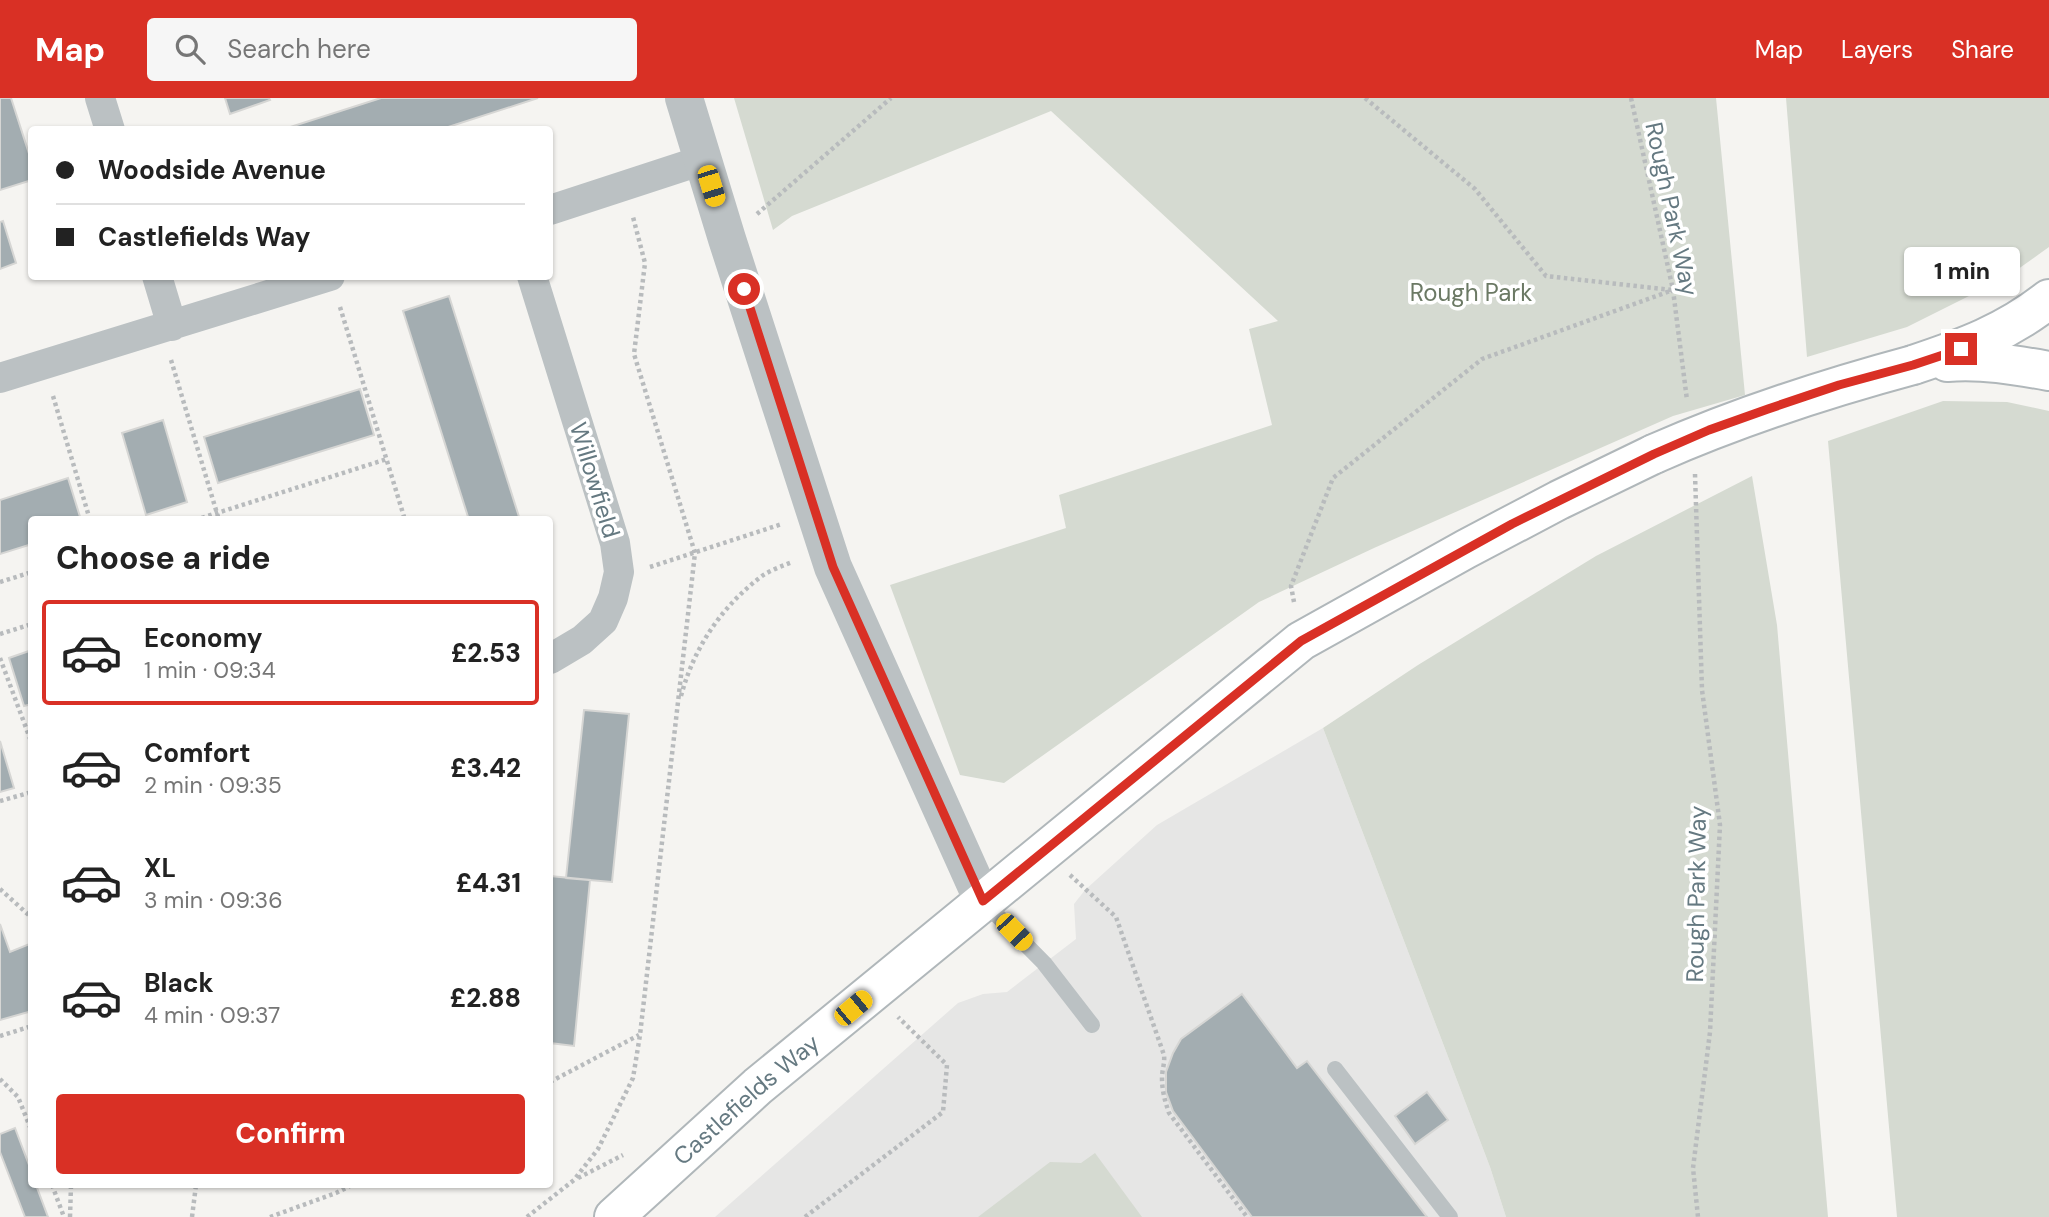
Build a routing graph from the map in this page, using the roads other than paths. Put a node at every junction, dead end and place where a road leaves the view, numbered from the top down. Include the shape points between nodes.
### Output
1 (100, 98) edge
2 (684, 98) edge
3 (109, 126) edge
4 (703, 160) junction
5 (553, 209) edge
6 (157, 280) edge
7 (534, 280) edge
8 (335, 290) edge
9 (2049, 299) edge
10 (167, 327) junction
11 (1913, 365) junction
12 (2049, 371) edge
13 (0, 379) edge
14 (553, 657) edge
15 (983, 901) junction
16 (1091, 1025) dead end
17 (1335, 1069) dead end
18 (614, 1217) edge
19 (1450, 1217) edge

1 - 3 street
2 - 4 street
4 - 5 street
4 - 15 street via 833,567
6 - 10 street
7 - 14 street, Willowfield via 615,542 619,572 603,621
8 - 10 street
9 - 11 main road, Castlefields Way via 1997,334
10 - 13 street
11 - 12 main road, Castlefields Way via 2008,363
11 - 15 main road, Castlefields Way, bridge via 1768,409 1654,454 1524,518 1301,641
15 - 16 lane via 1044,963
15 - 18 main road, Castlefields Way via 758,1086
17 - 19 lane

